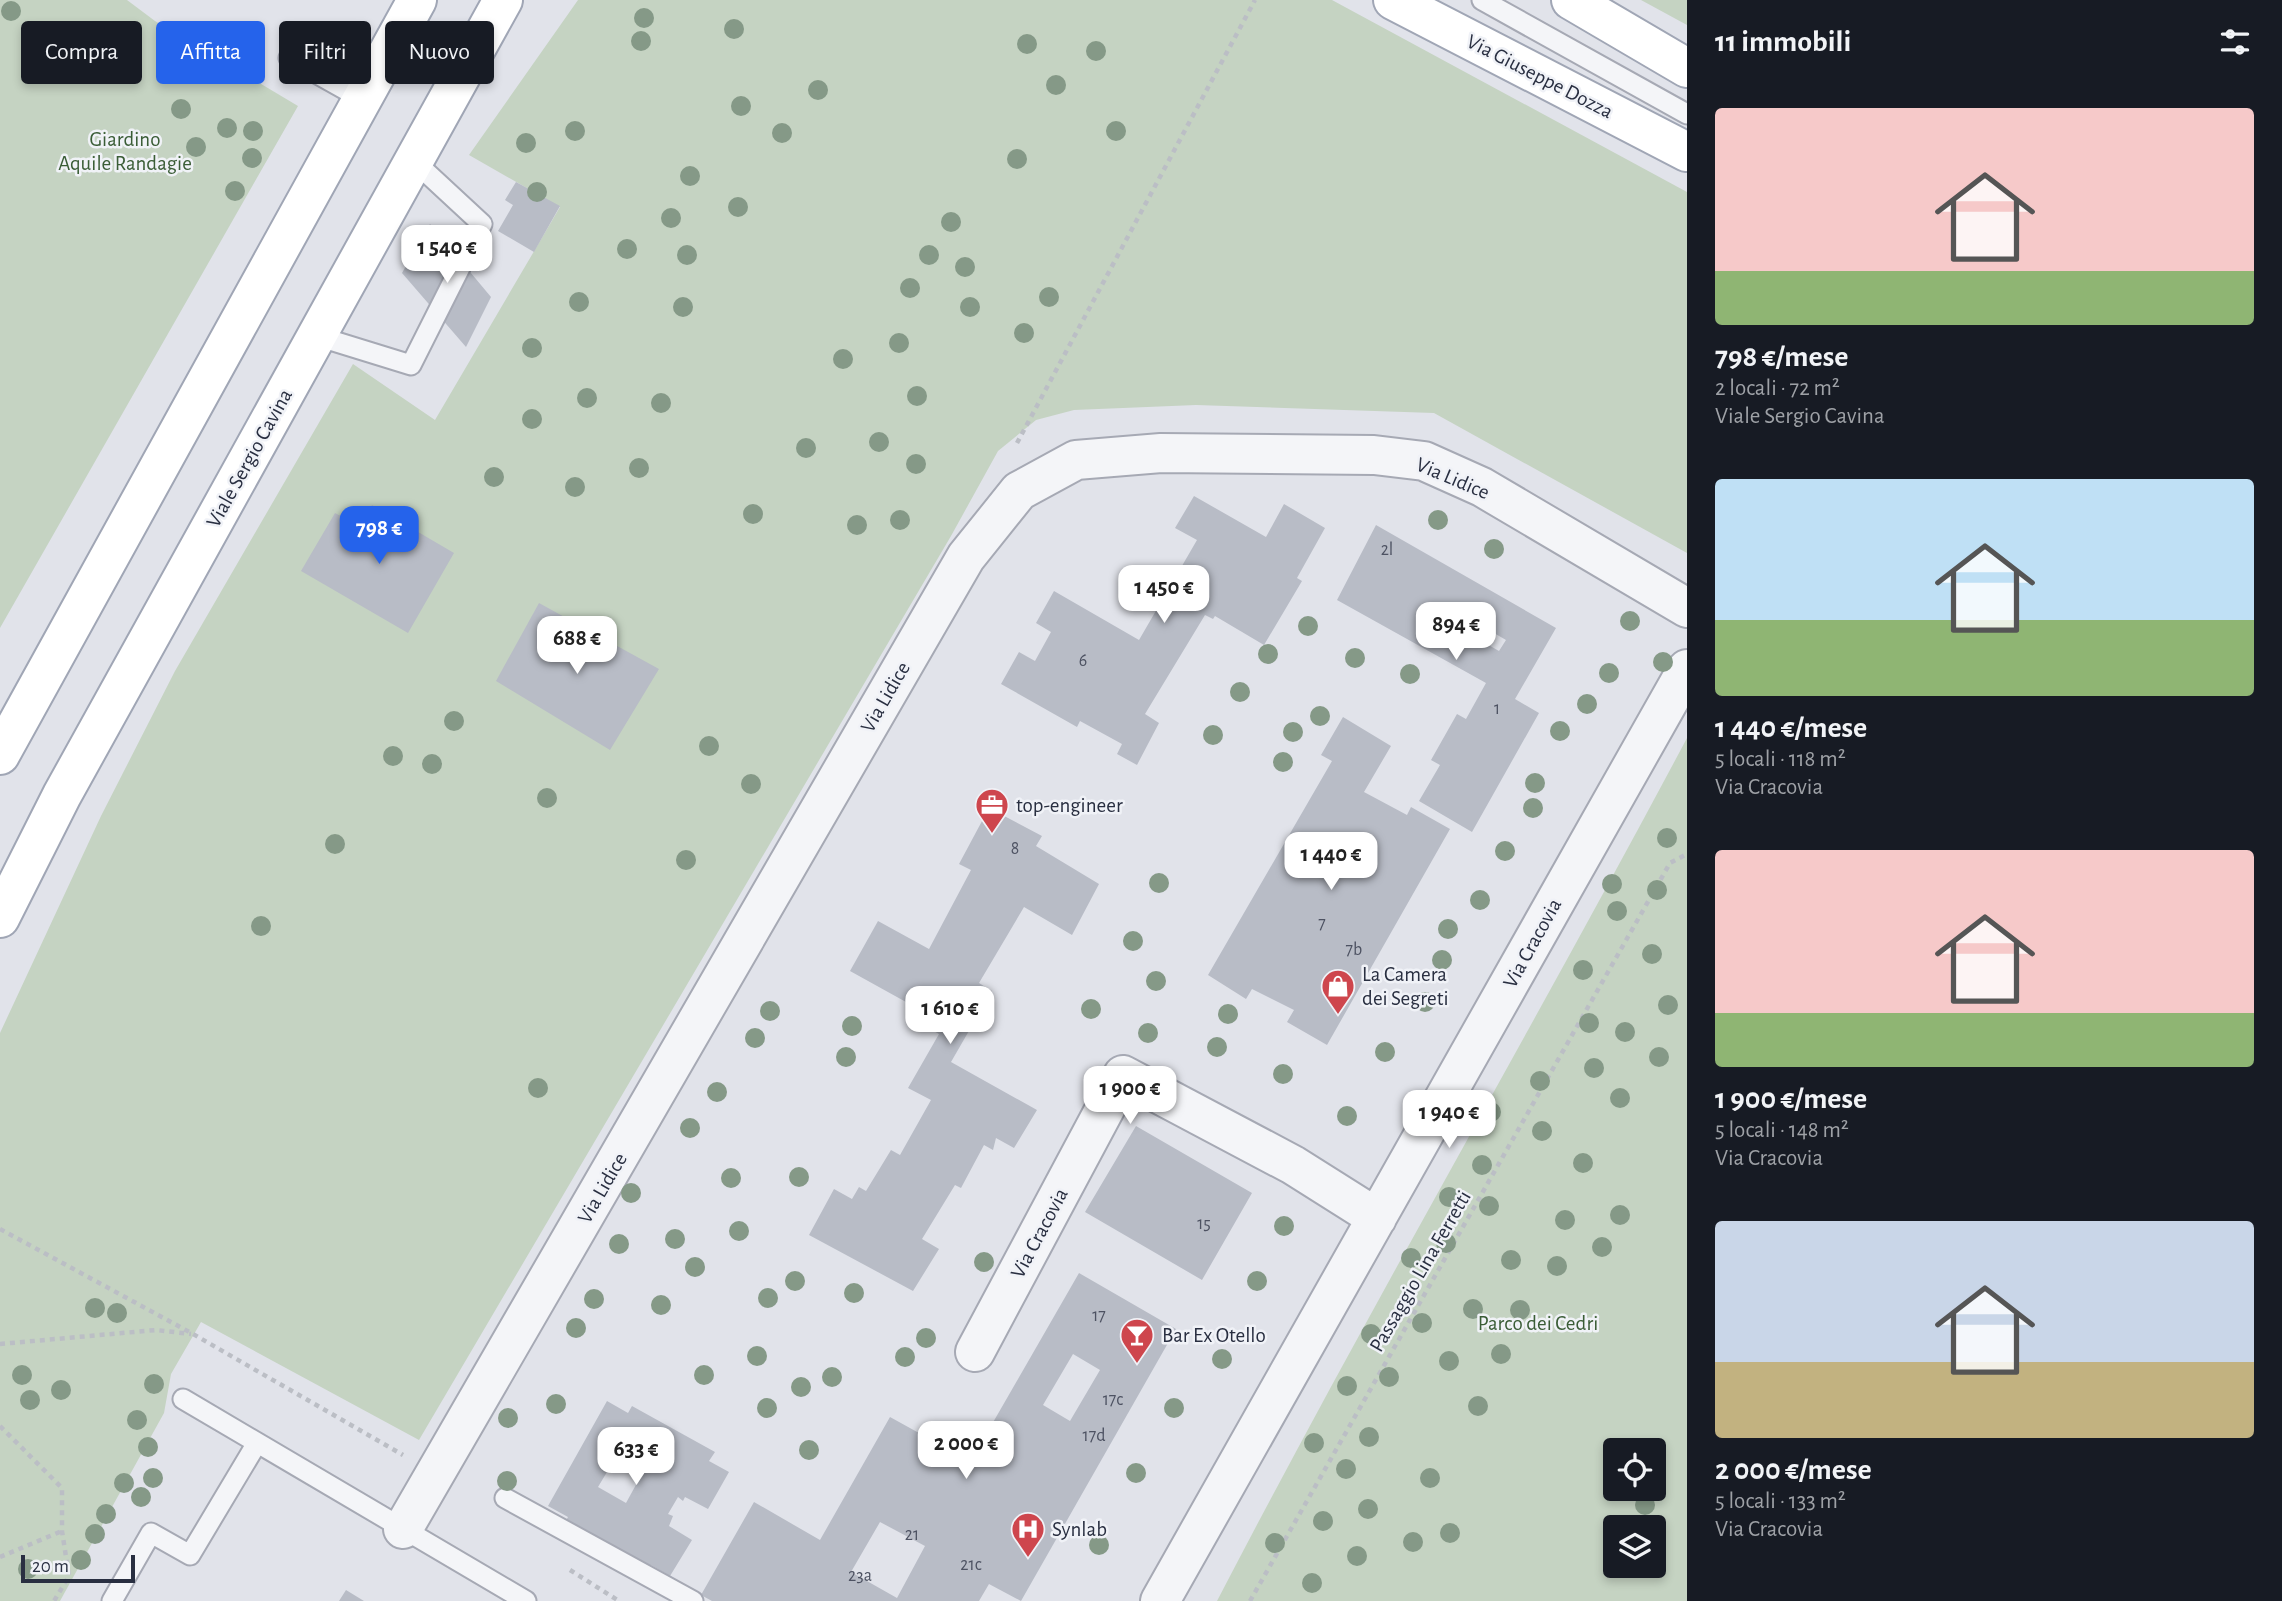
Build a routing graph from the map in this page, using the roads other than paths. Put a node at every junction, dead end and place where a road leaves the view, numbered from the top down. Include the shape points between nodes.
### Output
1 (417, 0) edge
2 (503, 0) edge
3 (1393, 0) edge
4 (1482, 0) edge
5 (1571, 0) edge
6 (1687, 68) edge
7 (335, 84) edge
8 (362, 99) junction
9 (1687, 114) edge
10 (1687, 152) edge
11 (414, 161) junction
12 (317, 336) junction
13 (1687, 608) edge
14 (1687, 669) edge
15 (0, 755) edge
16 (0, 918) edge
17 (1377, 1218) junction
18 (975, 1352) dead end
19 (183, 1399) dead end
20 (257, 1443) junction
21 (505, 1498) dead end
22 (404, 1530) junction
23 (112, 1601) edge
24 (526, 1601) edge
25 (693, 1601) edge
26 (1160, 1601) edge

1 - 8 main road
2 - 11 main road, Viale Sergio Cavina
3 - 10 main road, Via Giuseppe Dozza
4 - 9 lane
5 - 6 main road
7 - 8 lane
8 - 15 main road
11 - 12 main road, Viale Sergio Cavina
11 - 12 lane via 482,225 411,365
12 - 16 main road, Viale Sergio Cavina via 62,794
13 - 22 street, Via Lidice via 1482,487 1424,461 1374,454 1161,453 1076,460 1019,491 966,557
14 - 17 street, Via Cracovia
17 - 18 street, Via Cracovia via 1293,1166 1123,1075
17 - 26 street, Via Cracovia
19 - 20 lane
20 - 22 lane
20 - 23 lane via 190,1555 150,1533
21 - 25 lane
22 - 24 lane

